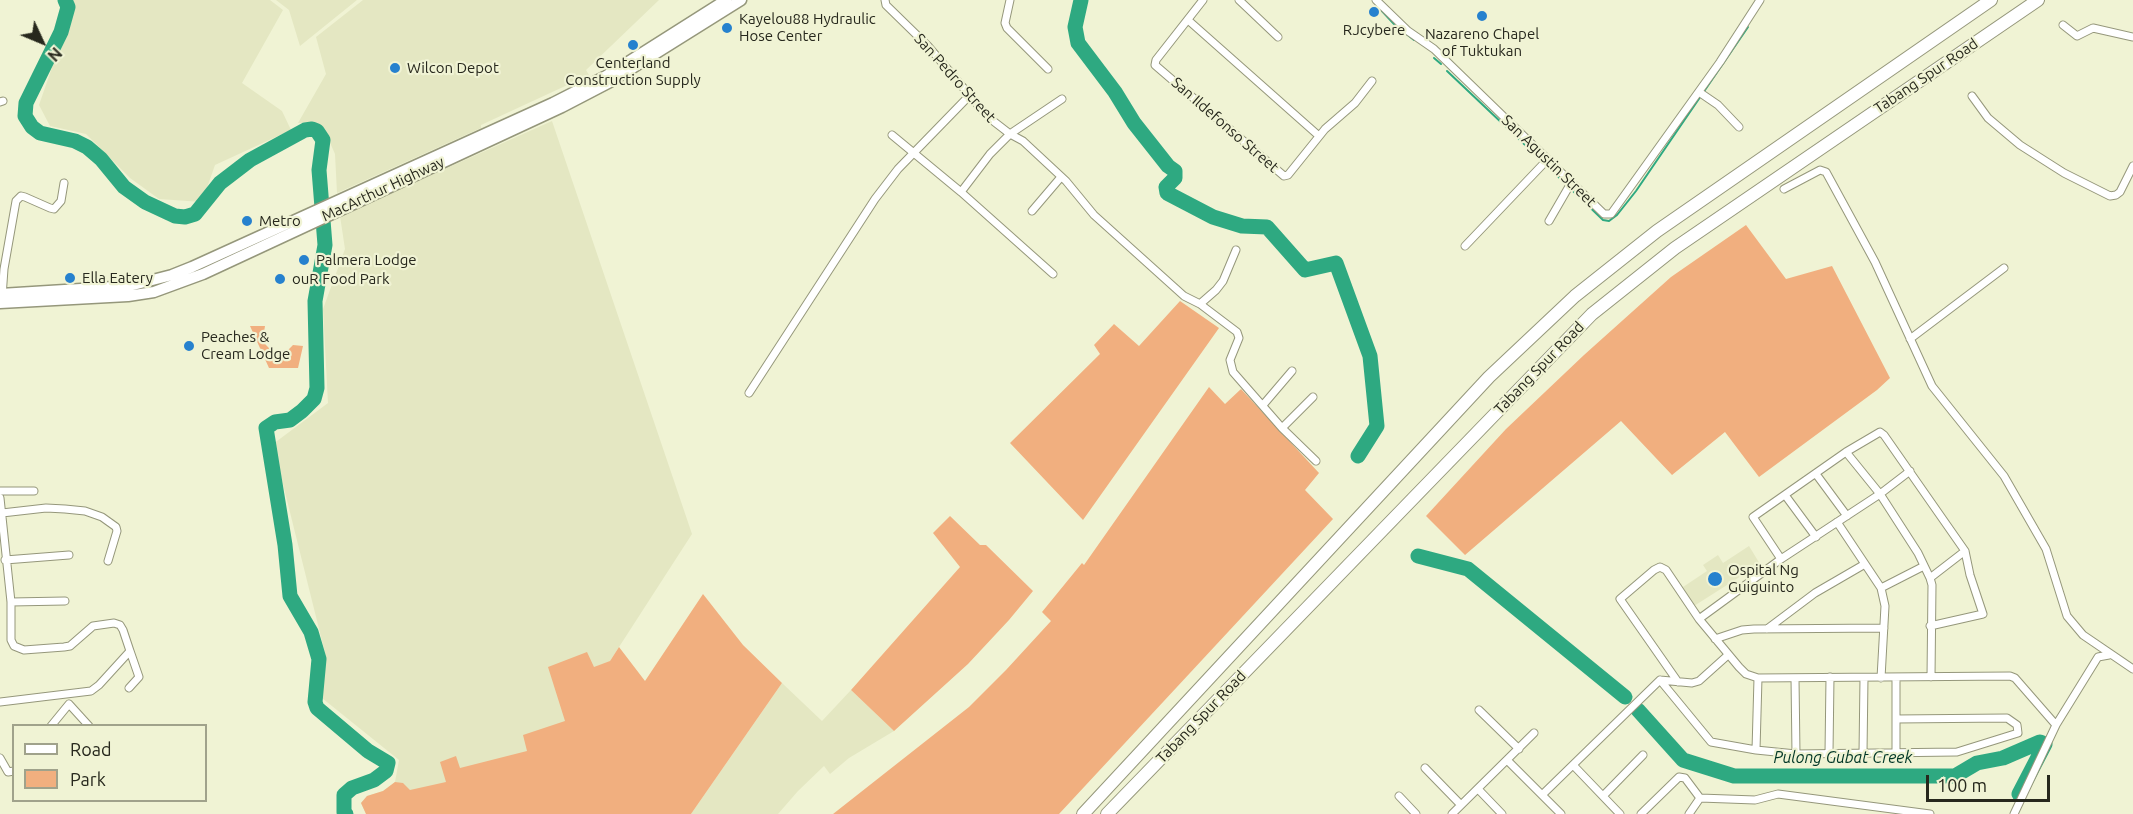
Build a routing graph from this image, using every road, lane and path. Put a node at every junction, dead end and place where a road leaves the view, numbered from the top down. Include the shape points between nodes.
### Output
1 (726, 0) edge
2 (741, 0) edge
3 (885, 0) edge
4 (1010, 0) edge
5 (1203, 0) edge
6 (1239, 0) edge
7 (1376, 0) edge
8 (1760, 0) edge
9 (1991, 0) edge
10 (2038, 0) edge
11 (1188, 20) junction
12 (2063, 25) dead end
13 (1278, 37) dead end
14 (2133, 37) edge
15 (1048, 69) dead end
16 (1372, 81) dead end
17 (1699, 92) junction
18 (970, 95) junction
19 (1972, 96) dead end
20 (1062, 99) dead end
21 (1739, 127) dead end
22 (1010, 134) junction
23 (892, 135) dead end
24 (1320, 136) junction
25 (914, 152) junction
26 (1547, 160) junction
27 (2133, 166) edge
28 (1061, 177) junction
29 (64, 183) dead end
30 (1571, 183) junction
31 (1784, 189) dead end
32 (961, 192) junction
33 (346, 201) junction
34 (1032, 211) dead end
35 (1549, 221) dead end
36 (1465, 246) dead end
37 (1236, 250) dead end
38 (2004, 268) dead end
39 (1053, 274) dead end
40 (1, 298) edge
41 (1200, 304) junction
42 (1910, 339) junction
43 (1292, 371) dead end
44 (749, 393) dead end
45 (1313, 397) dead end
46 (1263, 405) junction
47 (1282, 428) junction
48 (1846, 452) junction
49 (1316, 461) dead end
50 (1910, 471) junction
51 (1816, 474) junction
52 (34, 490) dead end
53 (0, 491) edge
54 (1880, 494) junction
55 (1785, 495) junction
56 (0, 498) edge
57 (2, 513) junction
58 (1847, 516) junction
59 (1837, 522) junction
60 (1816, 537) junction
61 (1965, 551) junction
62 (69, 555) dead end
63 (1781, 559) junction
64 (5, 560) junction
65 (108, 561) dead end
66 (1865, 564) junction
67 (1924, 566) junction
68 (1930, 578) junction
69 (1881, 588) junction
70 (11, 602) junction
71 (65, 602) dead end
72 (1700, 620) junction
73 (1930, 626) junction
74 (1884, 628) junction
75 (1766, 630) junction
76 (1715, 639) junction
77 (130, 651) junction
78 (1728, 655) junction
79 (2110, 655) junction
80 (2133, 669) edge
81 (1830, 677) junction
82 (1930, 677) junction
83 (1758, 678) junction
84 (1795, 678) junction
85 (1864, 678) junction
86 (1881, 678) junction
87 (1896, 678) junction
88 (1660, 680) junction
89 (1678, 682) junction
90 (129, 688) dead end
91 (68, 694) junction
92 (0, 702) edge
93 (69, 704) junction
94 (1479, 710) dead end
95 (1896, 719) junction
96 (53, 724) edge
97 (87, 724) edge
98 (2056, 725) junction
99 (1534, 733) dead end
100 (1518, 749) junction
101 (1756, 750) junction
102 (1896, 752) junction
103 (1829, 753) junction
104 (1863, 753) junction
105 (1796, 754) junction
106 (1643, 755) dead end
107 (0, 758) edge
108 (1507, 760) junction
109 (1573, 765) junction
110 (1425, 768) dead end
111 (12, 771) edge
112 (1478, 789) junction
113 (1542, 795) junction
114 (1399, 796) dead end
115 (1602, 796) junction
116 (1700, 798) junction
117 (1461, 805) junction
118 (1083, 814) edge
119 (1107, 814) edge
120 (1416, 814) edge
121 (1452, 814) edge
122 (1502, 814) edge
123 (1561, 814) edge
124 (1620, 814) edge
125 (1641, 814) edge
126 (1689, 814) edge
127 (1930, 814) edge
128 (2014, 814) edge

1 - 33 highway, MacArthur Highway via 606,76
2 - 33 highway, MacArthur Highway via 610,82 562,107
3 - 18 street, San Pedro Street
4 - 15 street via 1007,28
5 - 11 street, San Ildefonso Street
6 - 13 street
7 - 26 street, San Agustin Street via 1408,31 1434,49
8 - 17 street, San Agustin Street
9 - 118 highway, Tabang Spur Road via 1657,231 1575,296 1489,377
10 - 119 highway, Tabang Spur Road via 1675,248 1592,314
11 - 24 street
11 - 24 street, San Ildefonso Street via 1155,65 1284,176
12 - 14 street via 2077,36 2093,28
16 - 24 street, San Ildefonso Street via 1355,104
17 - 21 street
17 - 30 street, San Agustin Street via 1611,214 1604,214
18 - 22 street, San Pedro Street via 988,117
18 - 25 street
19 - 27 street via 1988,118 2020,145 2110,196 2120,192
20 - 22 street, San Pedro Street
22 - 28 street via 1023,141
22 - 32 street
23 - 25 street
25 - 32 street
25 - 44 street via 875,199
26 - 30 street, San Agustin Street
26 - 36 street
28 - 34 street
28 - 41 street via 1094,214 1184,296
29 - 40 street via 61,201 54,209 21,196 16,201
30 - 35 street
31 - 42 street via 1820,170 1826,172 1875,262
32 - 39 street
33 - 40 highway, MacArthur Highway via 203,274 154,291 108,298
37 - 41 street via 1223,281
38 - 42 street
41 - 46 street via 1237,332 1239,338 1230,360 1233,372
42 - 79 street via 1932,386 2004,476 2030,519 2046,549 2067,616
43 - 46 street
45 - 47 street
46 - 47 street
47 - 49 street
48 - 50 street via 1880,432
48 - 51 street
48 - 54 street
50 - 54 street
50 - 61 street
51 - 55 street
51 - 58 street
52 - 53 street
54 - 58 street
54 - 67 street
55 - 60 street
55 - 63 street via 1753,517
56 - 57 street
57 - 64 street
57 - 65 street via 46,508 85,511 102,517 117,531
58 - 59 street
59 - 60 street
59 - 66 street
60 - 63 street
61 - 68 street
61 - 73 street via 1983,614
62 - 64 street
63 - 72 street
64 - 70 street
66 - 69 street
66 - 75 street via 1815,593
67 - 68 street
67 - 69 street
68 - 73 street
69 - 74 street
70 - 71 street
70 - 77 street via 11,640 19,649 70,646 93,626 114,623 123,630
72 - 76 street
72 - 89 street via 1660,567 1620,599
73 - 82 street
74 - 75 street
74 - 86 street
75 - 76 street via 1742,630
76 - 78 street
77 - 90 street via 139,677
77 - 91 street via 94,689
78 - 83 street via 1746,674
78 - 89 street via 1699,681
79 - 80 street
79 - 98 street via 2098,657
81 - 84 street
81 - 85 street
81 - 103 street
82 - 87 street
82 - 98 street via 2010,676
83 - 84 street
83 - 101 street
84 - 105 street
85 - 86 street
85 - 104 street
86 - 87 street
87 - 95 street
88 - 89 street
88 - 101 street via 1711,742
88 - 109 street
91 - 92 street
91 - 93 street
93 - 96 street
93 - 97 street
94 - 100 street
95 - 102 street
95 - 102 street via 2007,718 2017,725 2018,733 1957,752
98 - 128 street
99 - 100 street
100 - 108 street
101 - 105 street
102 - 104 street
103 - 104 street
103 - 105 street
106 - 115 street
107 - 111 street via 8,772
108 - 112 street
108 - 113 street
109 - 113 street
109 - 115 street
110 - 117 street
112 - 117 street
112 - 122 street
113 - 123 street
114 - 120 street
115 - 124 street
116 - 125 street via 1685,778 1679,777
116 - 126 street
116 - 127 street via 1755,800 1778,794
117 - 121 street

